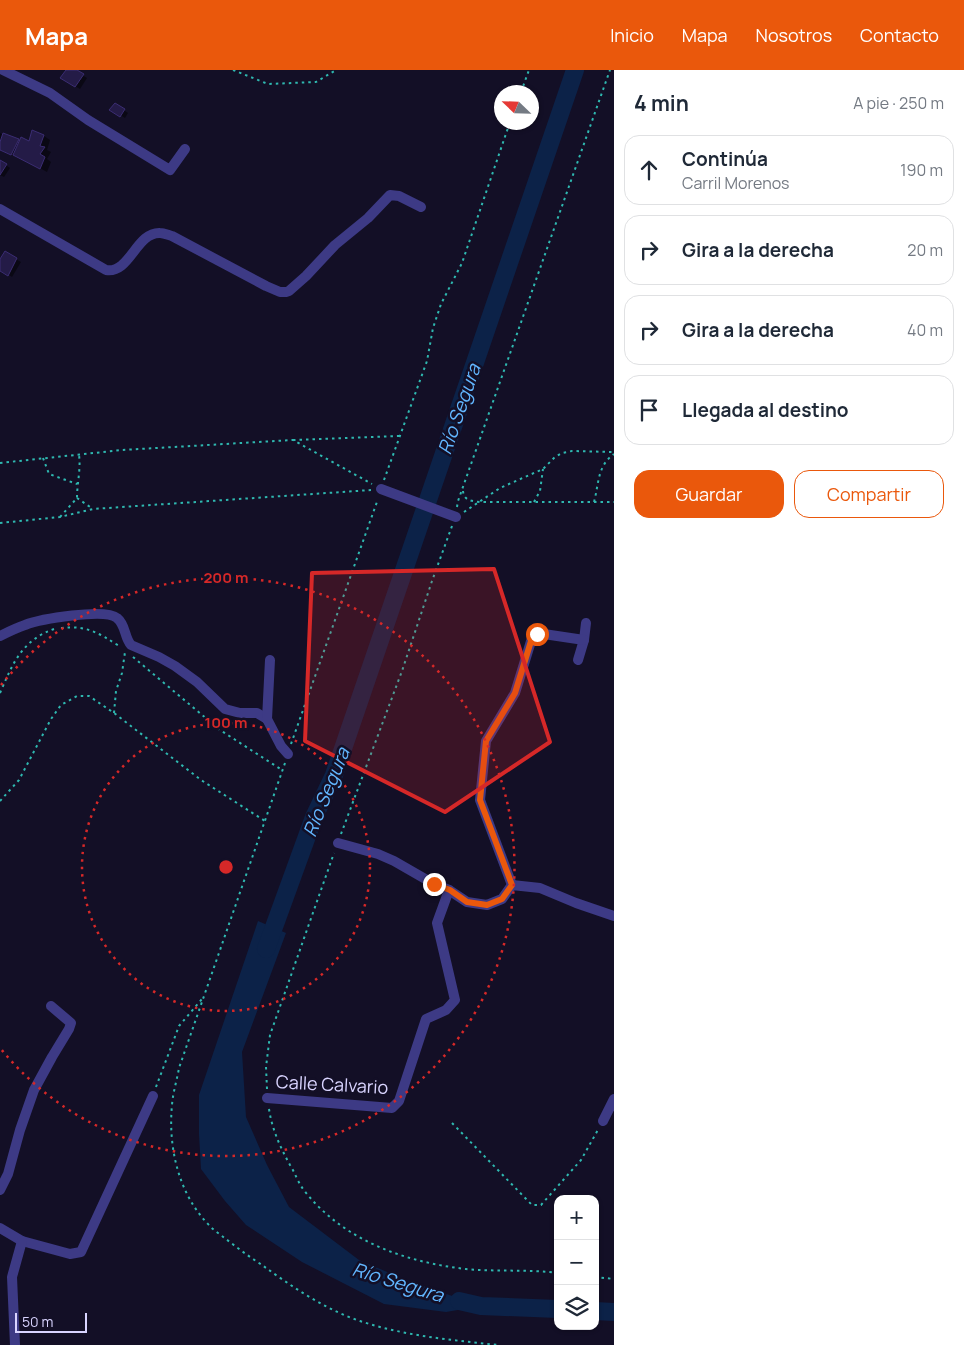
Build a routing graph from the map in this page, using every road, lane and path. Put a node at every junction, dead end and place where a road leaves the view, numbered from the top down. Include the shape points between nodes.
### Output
1 (3, 70) edge
2 (232, 70) edge
3 (336, 70) edge
4 (529, 70) edge
5 (610, 70) edge
6 (524, 85) edge
7 (507, 130) edge
8 (185, 149) dead end
9 (421, 207) dead end
10 (0, 208) edge
11 (400, 436) junction
12 (292, 440) junction
13 (614, 453) edge
14 (80, 455) junction
15 (43, 458) junction
16 (0, 463) edge
17 (543, 469) junction
18 (77, 484) junction
19 (463, 488) junction
20 (381, 489) junction
21 (77, 498) junction
22 (480, 502) junction
23 (534, 502) junction
24 (594, 502) junction
25 (614, 502) edge
26 (93, 509) junction
27 (60, 517) junction
28 (456, 517) junction
29 (0, 523) edge
30 (586, 623) dead end
31 (0, 636) edge
32 (584, 640) junction
33 (133, 657) dead end
34 (270, 660) dead end
35 (578, 660) dead end
36 (0, 693) edge
37 (114, 713) junction
38 (267, 719) junction
39 (288, 754) junction
40 (282, 771) junction
41 (0, 800) edge
42 (265, 821) junction
43 (338, 843) junction
44 (512, 885) junction
45 (450, 890) junction
46 (614, 916) edge
47 (204, 996) junction
48 (51, 1006) dead end
49 (152, 1096) joint
50 (267, 1098) junction
51 (614, 1099) edge
52 (603, 1120) joint
53 (452, 1123) dead end
54 (0, 1190) edge
55 (0, 1228) edge
56 (22, 1240) junction
57 (554, 1272) edge
58 (599, 1277) edge
59 (614, 1279) edge
60 (15, 1345) edge
61 (498, 1345) edge

1 - 8 street via 50,93 170,170
2 - 3 path via 268,84 316,82
4 - 6 path
5 - 19 path
7 - 11 path via 462,263 438,312 427,362
9 - 10 street via 390,195 286,292 266,286 163,233 145,238 122,265 112,271 106,270
11 - 12 path
11 - 20 path
12 - 14 path
12 - 20 path
13 - 17 path via 562,453
13 - 24 path via 599,475
14 - 15 path
14 - 18 path
15 - 16 path
15 - 18 path via 49,474
17 - 22 path via 500,488
17 - 23 path via 540,492
18 - 21 path
19 - 22 path via 467,500
19 - 28 path
20 - 26 path
20 - 28 street
20 - 39 path
21 - 26 path
21 - 27 path
22 - 23 path
22 - 28 path
23 - 24 path
24 - 25 path
26 - 27 path
27 - 29 path
28 - 43 path
30 - 32 street
31 - 38 street via 26,624 58,617 114,615 123,625 131,645 175,666 225,709 257,713
32 - 35 street
32 - 44 street via 537,634 532,638 515,693 486,741 480,800
33 - 40 path via 220,730
34 - 38 street
36 - 37 path via 18,655 32,640 57,628 80,627 126,651
37 - 41 path via 89,696 77,696 61,704 19,780
37 - 42 path via 201,780
38 - 39 street
39 - 40 path
40 - 42 path
42 - 47 path
43 - 45 street via 378,854
43 - 50 path via 270,1035
44 - 45 street via 502,899 487,905 467,902
44 - 46 street via 540,888
45 - 50 street, Calle Calvario via 437,923 455,1000 446,1010 426,1019 399,1100 392,1108
47 - 49 path via 179,1026
47 - 61 path via 179,1068 172,1123 174,1159 181,1182 208,1224 279,1278 318,1302 359,1321 427,1337
48 - 54 street via 71,1023 34,1090
49 - 56 street via 81,1252 70,1254
50 - 57 path via 271,1122 303,1188 332,1219 354,1235 379,1248 442,1265
51 - 52 street
52 - 53 path via 580,1160 541,1205 532,1205
55 - 56 street
56 - 60 street via 12,1277
58 - 59 path

